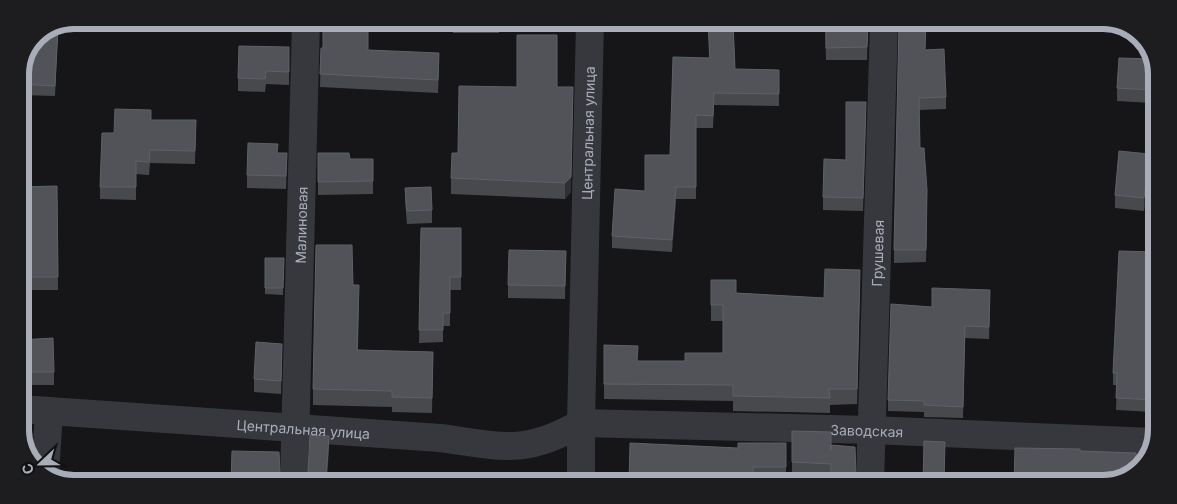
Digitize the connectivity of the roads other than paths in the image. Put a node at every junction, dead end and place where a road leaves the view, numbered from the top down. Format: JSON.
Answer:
{"nodes":[{"id":1,"x":306,"y":29,"type":"edge"},
{"id":2,"x":590,"y":29,"type":"edge"},
{"id":3,"x":884,"y":29,"type":"edge"},
{"id":4,"x":29,"y":411,"type":"edge"},
{"id":5,"x":49,"y":413,"type":"junction"},
{"id":6,"x":580,"y":423,"type":"junction"},
{"id":7,"x":295,"y":428,"type":"junction"},
{"id":8,"x":871,"y":430,"type":"junction"},
{"id":9,"x":1146,"y":442,"type":"edge"},
{"id":10,"x":46,"y":466,"type":"edge"},
{"id":11,"x":294,"y":475,"type":"edge"},
{"id":12,"x":582,"y":475,"type":"edge"},
{"id":13,"x":870,"y":475,"type":"edge"}],
"edges":[{"from":1,"to":7,"type":"street","name":"Малиновая"},
{"from":2,"to":6,"type":"street","name":"Центральная улица"},
{"from":3,"to":8,"type":"street","name":"Грушевая"},
{"from":4,"to":5,"type":"street","name":"Центральная улица"},
{"from":5,"to":7,"type":"street","name":"Центральная улица"},
{"from":5,"to":10,"type":"street"},
{"from":6,"to":7,"type":"street","name":"Центральная улица"},
{"from":6,"to":8,"type":"street","name":"Заводская"},
{"from":6,"to":12,"type":"street","name":"Центральная улица"},
{"from":7,"to":11,"type":"street","name":"Малиновая"},
{"from":8,"to":9,"type":"street","name":"Заводская"},
{"from":8,"to":13,"type":"street","name":"Грушевая"}]}
